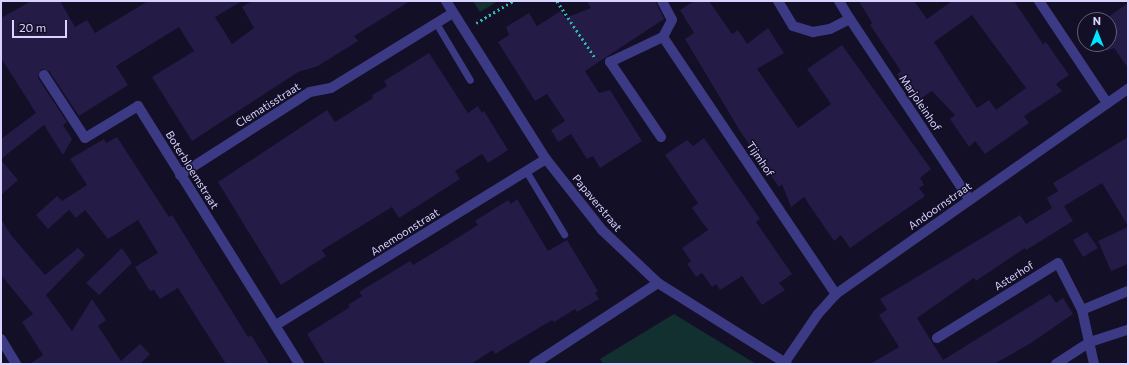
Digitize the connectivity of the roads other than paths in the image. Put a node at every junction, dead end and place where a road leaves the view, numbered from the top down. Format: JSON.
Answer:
{"nodes":[{"id":1,"x":446,"y":1,"type":"edge"},
{"id":2,"x":662,"y":1,"type":"edge"},
{"id":3,"x":778,"y":1,"type":"edge"},
{"id":4,"x":839,"y":1,"type":"edge"},
{"id":5,"x":1039,"y":1,"type":"edge"},
{"id":6,"x":453,"y":13,"type":"junction"},
{"id":7,"x":850,"y":19,"type":"junction"},
{"id":8,"x":436,"y":23,"type":"junction"},
{"id":9,"x":663,"y":36,"type":"junction"},
{"id":10,"x":44,"y":75,"type":"dead end"},
{"id":11,"x":470,"y":80,"type":"dead end"},
{"id":12,"x":1128,"y":89,"type":"edge"},
{"id":13,"x":1107,"y":103,"type":"junction"},
{"id":14,"x":661,"y":137,"type":"dead end"},
{"id":15,"x":546,"y":159,"type":"junction"},
{"id":16,"x":526,"y":171,"type":"junction"},
{"id":17,"x":180,"y":175,"type":"junction"},
{"id":18,"x":970,"y":200,"type":"junction"},
{"id":19,"x":564,"y":234,"type":"dead end"},
{"id":20,"x":658,"y":283,"type":"junction"},
{"id":21,"x":1128,"y":290,"type":"edge"},
{"id":22,"x":836,"y":294,"type":"junction"},
{"id":23,"x":1082,"y":310,"type":"junction"},
{"id":24,"x":276,"y":326,"type":"junction"},
{"id":25,"x":1128,"y":330,"type":"edge"},
{"id":26,"x":937,"y":338,"type":"dead end"},
{"id":27,"x":1,"y":339,"type":"edge"},
{"id":28,"x":1090,"y":342,"type":"junction"},
{"id":29,"x":786,"y":363,"type":"edge"},
{"id":30,"x":16,"y":364,"type":"edge"},
{"id":31,"x":300,"y":364,"type":"edge"},
{"id":32,"x":534,"y":364,"type":"edge"},
{"id":33,"x":1056,"y":364,"type":"edge"},
{"id":34,"x":1094,"y":364,"type":"edge"}],
"edges":[{"from":1,"to":6,"type":"street","name":"Papaverstraat"},
{"from":2,"to":9,"type":"street"},
{"from":3,"to":7,"type":"street"},
{"from":4,"to":7,"type":"street","name":"Marjoleinhof"},
{"from":5,"to":13,"type":"street"},
{"from":6,"to":8,"type":"street","name":"Clematisstraat"},
{"from":6,"to":15,"type":"street","name":"Papaverstraat"},
{"from":7,"to":18,"type":"street","name":"Marjoleinhof"},
{"from":8,"to":11,"type":"lane"},
{"from":8,"to":17,"type":"street","name":"Clematisstraat"},
{"from":9,"to":14,"type":"street"},
{"from":9,"to":22,"type":"street","name":"Tijmhof"},
{"from":10,"to":17,"type":"street","name":"Boterbloemstraat"},
{"from":12,"to":13,"type":"street","name":"Andoornstraat"},
{"from":13,"to":18,"type":"street","name":"Andoornstraat"},
{"from":15,"to":16,"type":"street","name":"Anemoonstraat"},
{"from":15,"to":20,"type":"street","name":"Papaverstraat"},
{"from":16,"to":19,"type":"lane"},
{"from":16,"to":24,"type":"street","name":"Anemoonstraat"},
{"from":17,"to":24,"type":"street","name":"Boterbloemstraat"},
{"from":18,"to":22,"type":"street","name":"Andoornstraat"},
{"from":20,"to":29,"type":"street","name":"Papaverstraat"},
{"from":20,"to":32,"type":"street"},
{"from":21,"to":23,"type":"street"},
{"from":22,"to":29,"type":"street","name":"Andoornstraat"},
{"from":23,"to":26,"type":"street","name":"Asterhof"},
{"from":23,"to":28,"type":"street"},
{"from":24,"to":31,"type":"street","name":"Boterbloemstraat"},
{"from":25,"to":28,"type":"street"},
{"from":27,"to":30,"type":"street"},
{"from":28,"to":33,"type":"street"},
{"from":28,"to":34,"type":"street"}]}
